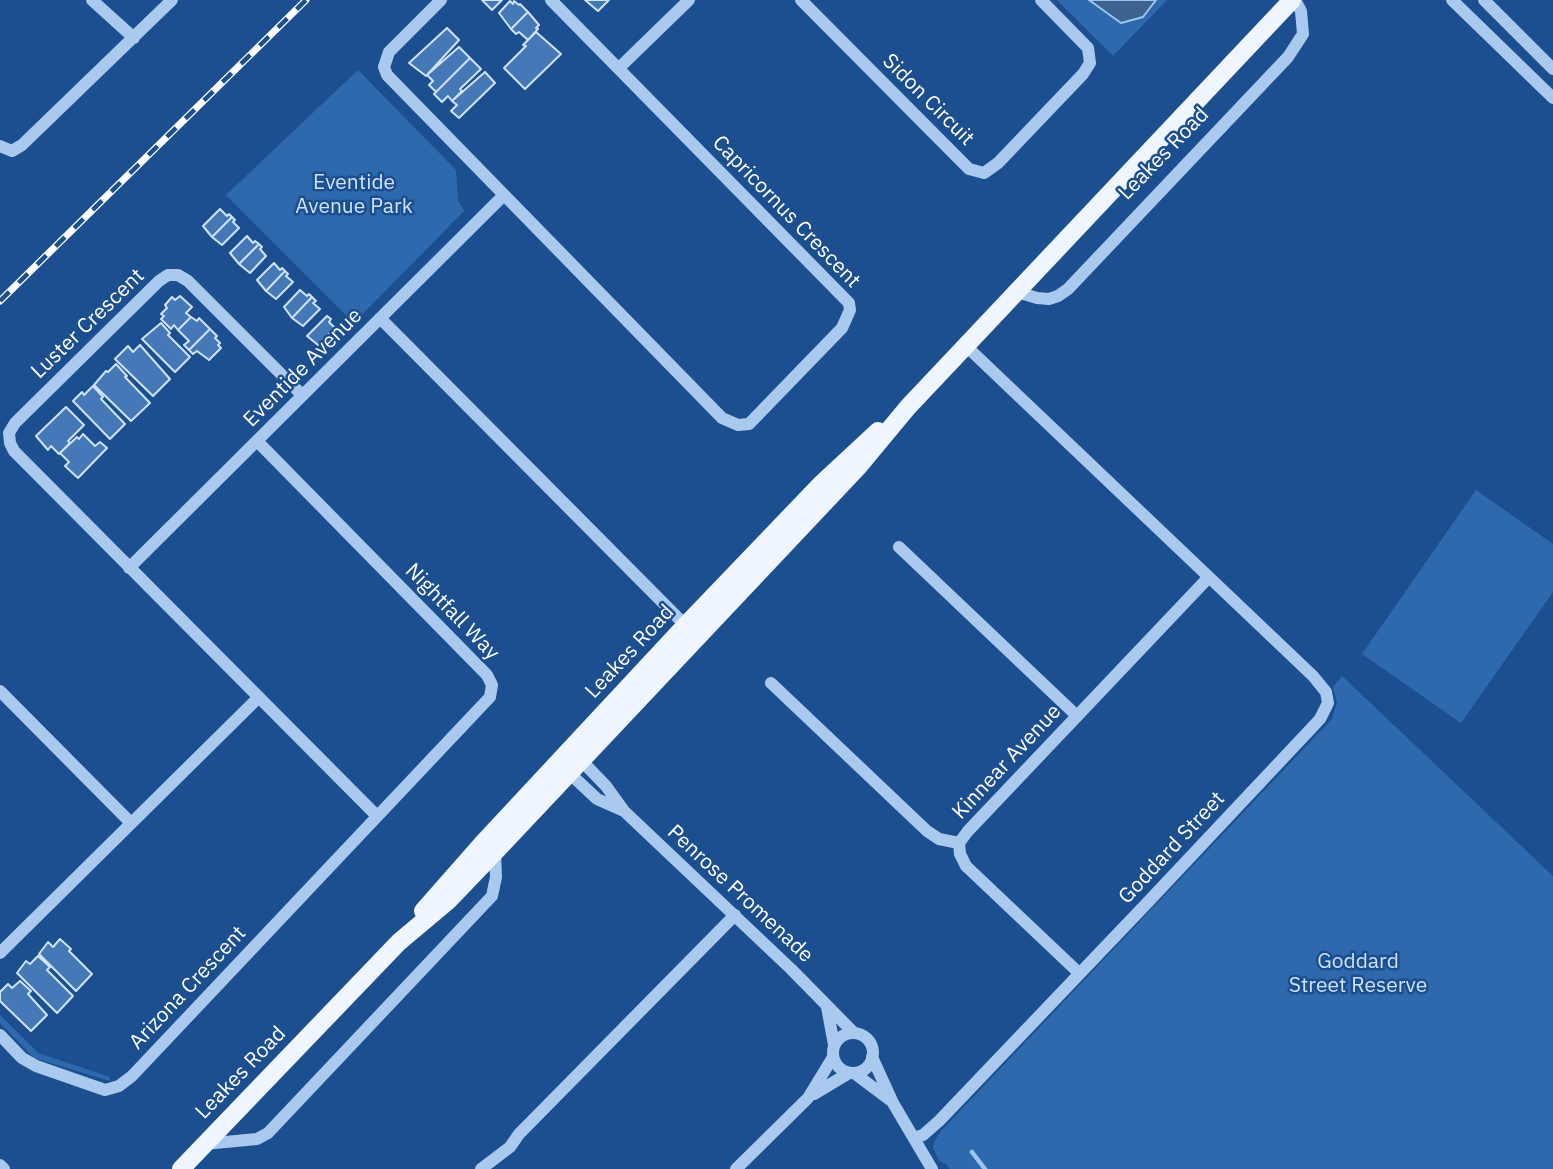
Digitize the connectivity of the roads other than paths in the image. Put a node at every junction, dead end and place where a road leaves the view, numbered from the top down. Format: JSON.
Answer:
{"nodes":[{"id":1,"x":92,"y":0,"type":"edge"},
{"id":2,"x":172,"y":0,"type":"edge"},
{"id":3,"x":441,"y":0,"type":"edge"},
{"id":4,"x":551,"y":0,"type":"edge"},
{"id":5,"x":689,"y":0,"type":"edge"},
{"id":6,"x":801,"y":0,"type":"edge"},
{"id":7,"x":1041,"y":0,"type":"edge"},
{"id":8,"x":1294,"y":0,"type":"edge"},
{"id":9,"x":1452,"y":0,"type":"edge"},
{"id":10,"x":1483,"y":0,"type":"edge"},
{"id":11,"x":134,"y":38,"type":"junction"},
{"id":12,"x":619,"y":68,"type":"junction"},
{"id":13,"x":1553,"y":69,"type":"edge"},
{"id":14,"x":1553,"y":98,"type":"edge"},
{"id":15,"x":0,"y":146,"type":"edge"},
{"id":16,"x":504,"y":195,"type":"junction"},
{"id":17,"x":1017,"y":292,"type":"junction"},
{"id":18,"x":380,"y":318,"type":"junction"},
{"id":19,"x":966,"y":346,"type":"junction"},
{"id":20,"x":302,"y":395,"type":"junction"},
{"id":21,"x":257,"y":441,"type":"junction"},
{"id":22,"x":899,"y":547,"type":"dead end"},
{"id":23,"x":129,"y":568,"type":"junction"},
{"id":24,"x":1209,"y":577,"type":"junction"},
{"id":25,"x":691,"y":632,"type":"junction"},
{"id":26,"x":771,"y":684,"type":"dead end"},
{"id":27,"x":0,"y":691,"type":"edge"},
{"id":28,"x":259,"y":697,"type":"junction"},
{"id":29,"x":1077,"y":716,"type":"junction"},
{"id":30,"x":570,"y":762,"type":"junction"},
{"id":31,"x":377,"y":816,"type":"junction"},
{"id":32,"x":131,"y":823,"type":"junction"},
{"id":33,"x":959,"y":843,"type":"junction"},
{"id":34,"x":495,"y":852,"type":"junction"},
{"id":35,"x":735,"y":915,"type":"junction"},
{"id":36,"x":0,"y":932,"type":"edge"},
{"id":37,"x":10,"y":943,"type":"junction"},
{"id":38,"x":399,"y":943,"type":"junction"},
{"id":39,"x":0,"y":953,"type":"edge"},
{"id":40,"x":1079,"y":973,"type":"junction"},
{"id":41,"x":827,"y":1007,"type":"junction"},
{"id":42,"x":854,"y":1033,"type":"junction"},
{"id":43,"x":0,"y":1035,"type":"edge"},
{"id":44,"x":834,"y":1051,"type":"junction"},
{"id":45,"x":872,"y":1058,"type":"junction"},
{"id":46,"x":852,"y":1073,"type":"junction"},
{"id":47,"x":808,"y":1098,"type":"junction"},
{"id":48,"x":893,"y":1103,"type":"junction"},
{"id":49,"x":915,"y":1138,"type":"junction"},
{"id":50,"x":204,"y":1144,"type":"junction"},
{"id":51,"x":0,"y":1165,"type":"edge"},
{"id":52,"x":4,"y":1169,"type":"edge"},
{"id":53,"x":181,"y":1169,"type":"edge"},
{"id":54,"x":481,"y":1169,"type":"edge"},
{"id":55,"x":736,"y":1169,"type":"edge"},
{"id":56,"x":932,"y":1169,"type":"edge"}],
"edges":[{"from":1,"to":11,"type":"street"},
{"from":2,"to":11,"type":"street"},
{"from":3,"to":16,"type":"street"},
{"from":4,"to":12,"type":"street","name":"Capricornus Crescent"},
{"from":5,"to":12,"type":"street"},
{"from":6,"to":7,"type":"street","name":"Sidon Circuit"},
{"from":8,"to":17,"type":"main road","name":"Leakes Road"},
{"from":8,"to":17,"type":"street","name":"Leakes Road"},
{"from":9,"to":14,"type":"street"},
{"from":10,"to":13,"type":"street"},
{"from":11,"to":15,"type":"street"},
{"from":12,"to":16,"type":"street","name":"Capricornus Crescent"},
{"from":16,"to":18,"type":"street","name":"Eventide Avenue"},
{"from":17,"to":19,"type":"main road","name":"Leakes Road"},
{"from":18,"to":20,"type":"street","name":"Eventide Avenue"},
{"from":18,"to":25,"type":"street"},
{"from":19,"to":24,"type":"street"},
{"from":19,"to":25,"type":"main road","name":"Leakes Road"},
{"from":20,"to":21,"type":"street","name":"Eventide Avenue"},
{"from":20,"to":23,"type":"street","name":"Luster Crescent"},
{"from":21,"to":23,"type":"street","name":"Eventide Avenue"},
{"from":21,"to":31,"type":"street","name":"Nightfall Way"},
{"from":22,"to":29,"type":"street"},
{"from":23,"to":28,"type":"street"},
{"from":24,"to":29,"type":"street","name":"Kinnear Avenue"},
{"from":24,"to":40,"type":"street","name":"Goddard Street"},
{"from":25,"to":30,"type":"main road","name":"Leakes Road"},
{"from":26,"to":33,"type":"street"},
{"from":27,"to":32,"type":"street"},
{"from":28,"to":31,"type":"street"},
{"from":28,"to":32,"type":"street"},
{"from":29,"to":33,"type":"street","name":"Kinnear Avenue"},
{"from":30,"to":34,"type":"main road","name":"Leakes Road"},
{"from":30,"to":35,"type":"street","name":"Penrose Promenade"},
{"from":30,"to":38,"type":"main road","name":"Leakes Road"},
{"from":31,"to":43,"type":"street","name":"Arizona Crescent"},
{"from":32,"to":37,"type":"street"},
{"from":33,"to":40,"type":"street","name":"Kinnear Avenue"},
{"from":34,"to":38,"type":"main road","name":"Leakes Road"},
{"from":34,"to":50,"type":"street","name":"Leakes Road"},
{"from":35,"to":41,"type":"street","name":"Penrose Promenade"},
{"from":35,"to":54,"type":"street"},
{"from":36,"to":37,"type":"street"},
{"from":37,"to":39,"type":"street"},
{"from":38,"to":50,"type":"main road","name":"Leakes Road"},
{"from":40,"to":49,"type":"street","name":"Goddard Street"},
{"from":41,"to":42,"type":"street","name":"Penrose Promenade"},
{"from":41,"to":44,"type":"street"},
{"from":42,"to":44,"type":"street"},
{"from":42,"to":45,"type":"street"},
{"from":44,"to":46,"type":"street"},
{"from":44,"to":47,"type":"street"},
{"from":45,"to":46,"type":"street"},
{"from":45,"to":48,"type":"street"},
{"from":46,"to":47,"type":"street"},
{"from":46,"to":48,"type":"street"},
{"from":47,"to":55,"type":"street"},
{"from":48,"to":49,"type":"street"},
{"from":49,"to":56,"type":"street"},
{"from":50,"to":53,"type":"main road","name":"Leakes Road"},
{"from":51,"to":52,"type":"street"}]}
